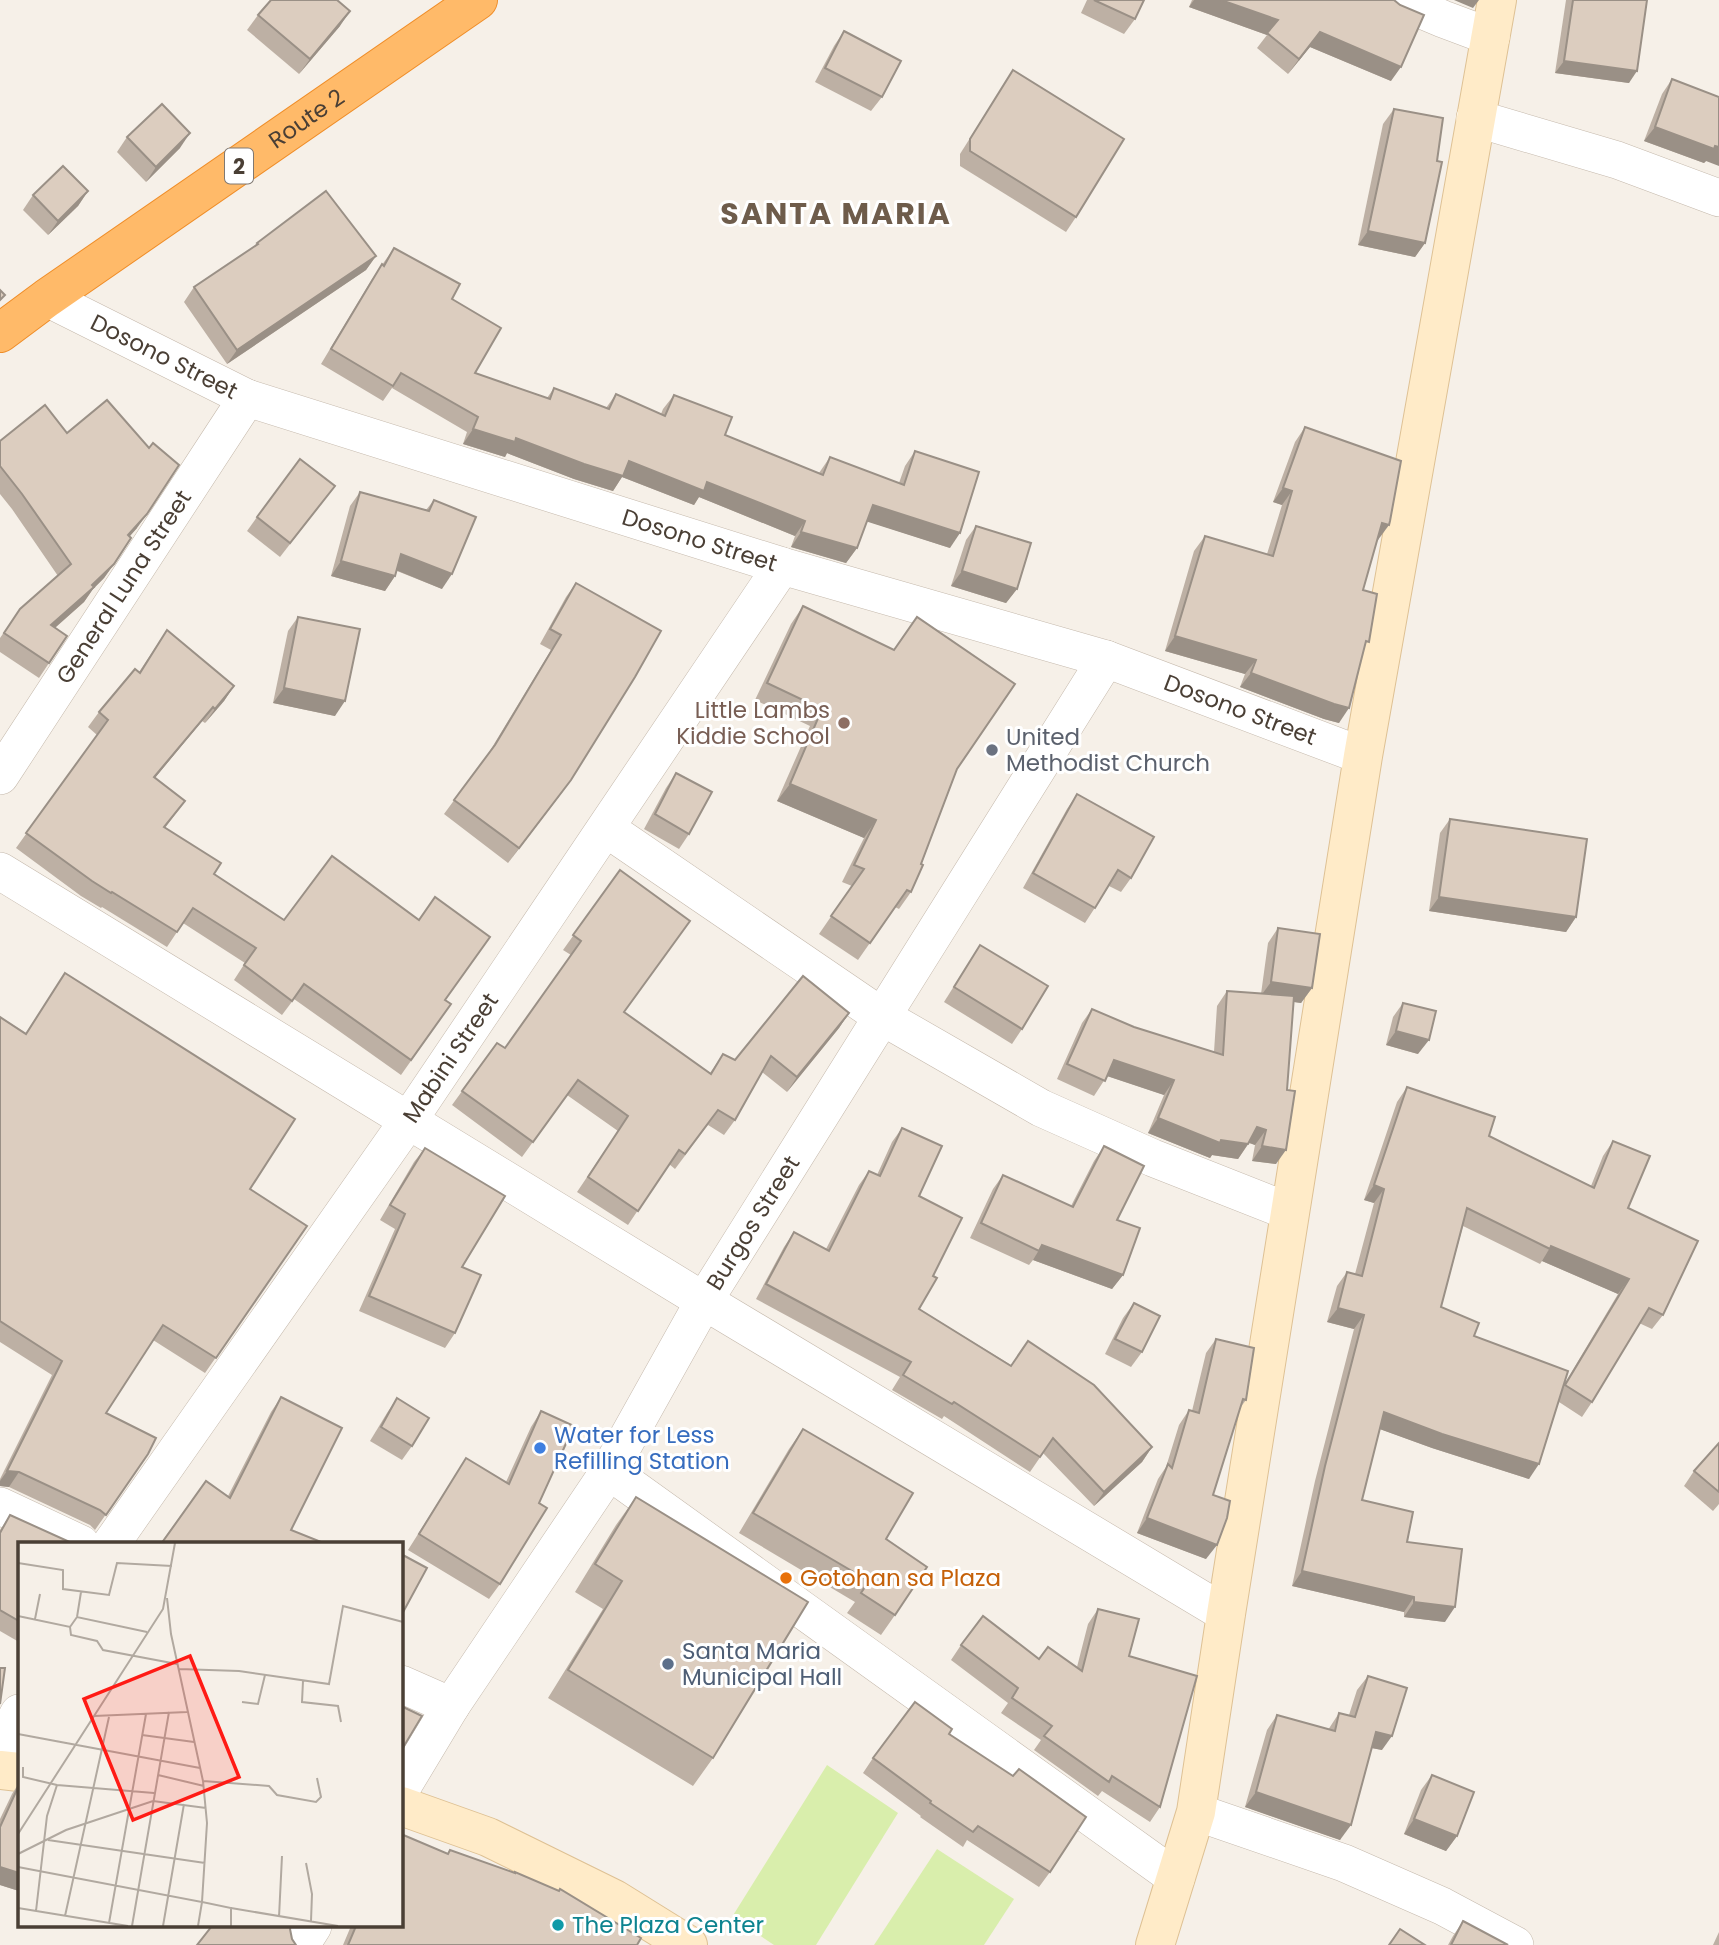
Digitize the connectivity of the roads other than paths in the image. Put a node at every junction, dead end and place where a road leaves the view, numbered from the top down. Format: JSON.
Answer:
{"nodes":[{"id":1,"x":478,"y":0,"type":"edge"},
{"id":2,"x":1398,"y":0,"type":"edge"},
{"id":3,"x":1494,"y":18,"type":"edge"},
{"id":4,"x":1475,"y":118,"type":"junction"},
{"id":5,"x":1719,"y":198,"type":"edge"},
{"id":6,"x":47,"y":298,"type":"junction"},
{"id":7,"x":0,"y":333,"type":"edge"},
{"id":8,"x":247,"y":398,"type":"junction"},
{"id":9,"x":782,"y":566,"type":"junction"},
{"id":10,"x":1106,"y":659,"type":"junction"},
{"id":11,"x":1363,"y":756,"type":"junction"},
{"id":12,"x":0,"y":776,"type":"edge"},
{"id":13,"x":607,"y":829,"type":"junction"},
{"id":14,"x":0,"y":871,"type":"edge"},
{"id":15,"x":881,"y":1016,"type":"junction"},
{"id":16,"x":408,"y":1121,"type":"junction"},
{"id":17,"x":1290,"y":1212,"type":"junction"},
{"id":18,"x":704,"y":1301,"type":"junction"},
{"id":19,"x":609,"y":1471,"type":"junction"},
{"id":20,"x":0,"y":1506,"type":"edge"},
{"id":21,"x":77,"y":1542,"type":"edge"},
{"id":22,"x":112,"y":1542,"type":"edge"},
{"id":23,"x":1226,"y":1614,"type":"junction"},
{"id":24,"x":402,"y":1684,"type":"edge"},
{"id":25,"x":451,"y":1706,"type":"junction"},
{"id":26,"x":18,"y":1715,"type":"edge"},
{"id":27,"x":0,"y":1749,"type":"edge"},
{"id":28,"x":0,"y":1770,"type":"edge"},
{"id":29,"x":18,"y":1772,"type":"edge"},
{"id":30,"x":402,"y":1787,"type":"edge"},
{"id":31,"x":402,"y":1806,"type":"edge"},
{"id":32,"x":1196,"y":1812,"type":"junction"},
{"id":33,"x":1176,"y":1878,"type":"junction"},
{"id":34,"x":312,"y":1927,"type":"edge"},
{"id":35,"x":300,"y":1945,"type":"edge"},
{"id":36,"x":688,"y":1945,"type":"edge"},
{"id":37,"x":1155,"y":1945,"type":"edge"},
{"id":38,"x":1515,"y":1945,"type":"edge"}],
"edges":[{"from":1,"to":6,"type":"highway","name":"Route 2","number":"2"},
{"from":2,"to":3,"type":"street"},
{"from":3,"to":4,"type":"main road"},
{"from":4,"to":5,"type":"street"},
{"from":4,"to":11,"type":"main road"},
{"from":6,"to":7,"type":"highway","name":"Route 2","number":"2"},
{"from":6,"to":8,"type":"street","name":"Dosono Street"},
{"from":8,"to":9,"type":"street","name":"Dosono Street"},
{"from":8,"to":12,"type":"street","name":"General Luna Street"},
{"from":9,"to":10,"type":"street","name":"Dosono Street"},
{"from":9,"to":13,"type":"street","name":"Mabini Street"},
{"from":10,"to":11,"type":"street","name":"Dosono Street"},
{"from":10,"to":15,"type":"street","name":"Burgos Street"},
{"from":11,"to":17,"type":"main road"},
{"from":13,"to":15,"type":"street"},
{"from":13,"to":16,"type":"street","name":"Mabini Street"},
{"from":14,"to":16,"type":"street"},
{"from":15,"to":17,"type":"street"},
{"from":15,"to":18,"type":"street","name":"Burgos Street"},
{"from":16,"to":18,"type":"street"},
{"from":16,"to":22,"type":"street","name":"Mabini Street"},
{"from":17,"to":23,"type":"main road"},
{"from":18,"to":19,"type":"street","name":"Burgos Street"},
{"from":18,"to":23,"type":"street"},
{"from":19,"to":25,"type":"street","name":"Burgos Street"},
{"from":19,"to":33,"type":"street"},
{"from":20,"to":21,"type":"street"},
{"from":23,"to":32,"type":"main road"},
{"from":24,"to":25,"type":"street"},
{"from":25,"to":30,"type":"street","name":"Burgos Street"},
{"from":26,"to":27,"type":"street"},
{"from":28,"to":29,"type":"main road"},
{"from":31,"to":36,"type":"main road"},
{"from":32,"to":33,"type":"main road"},
{"from":32,"to":38,"type":"street"},
{"from":33,"to":37,"type":"main road"},
{"from":34,"to":35,"type":"street"}]}
